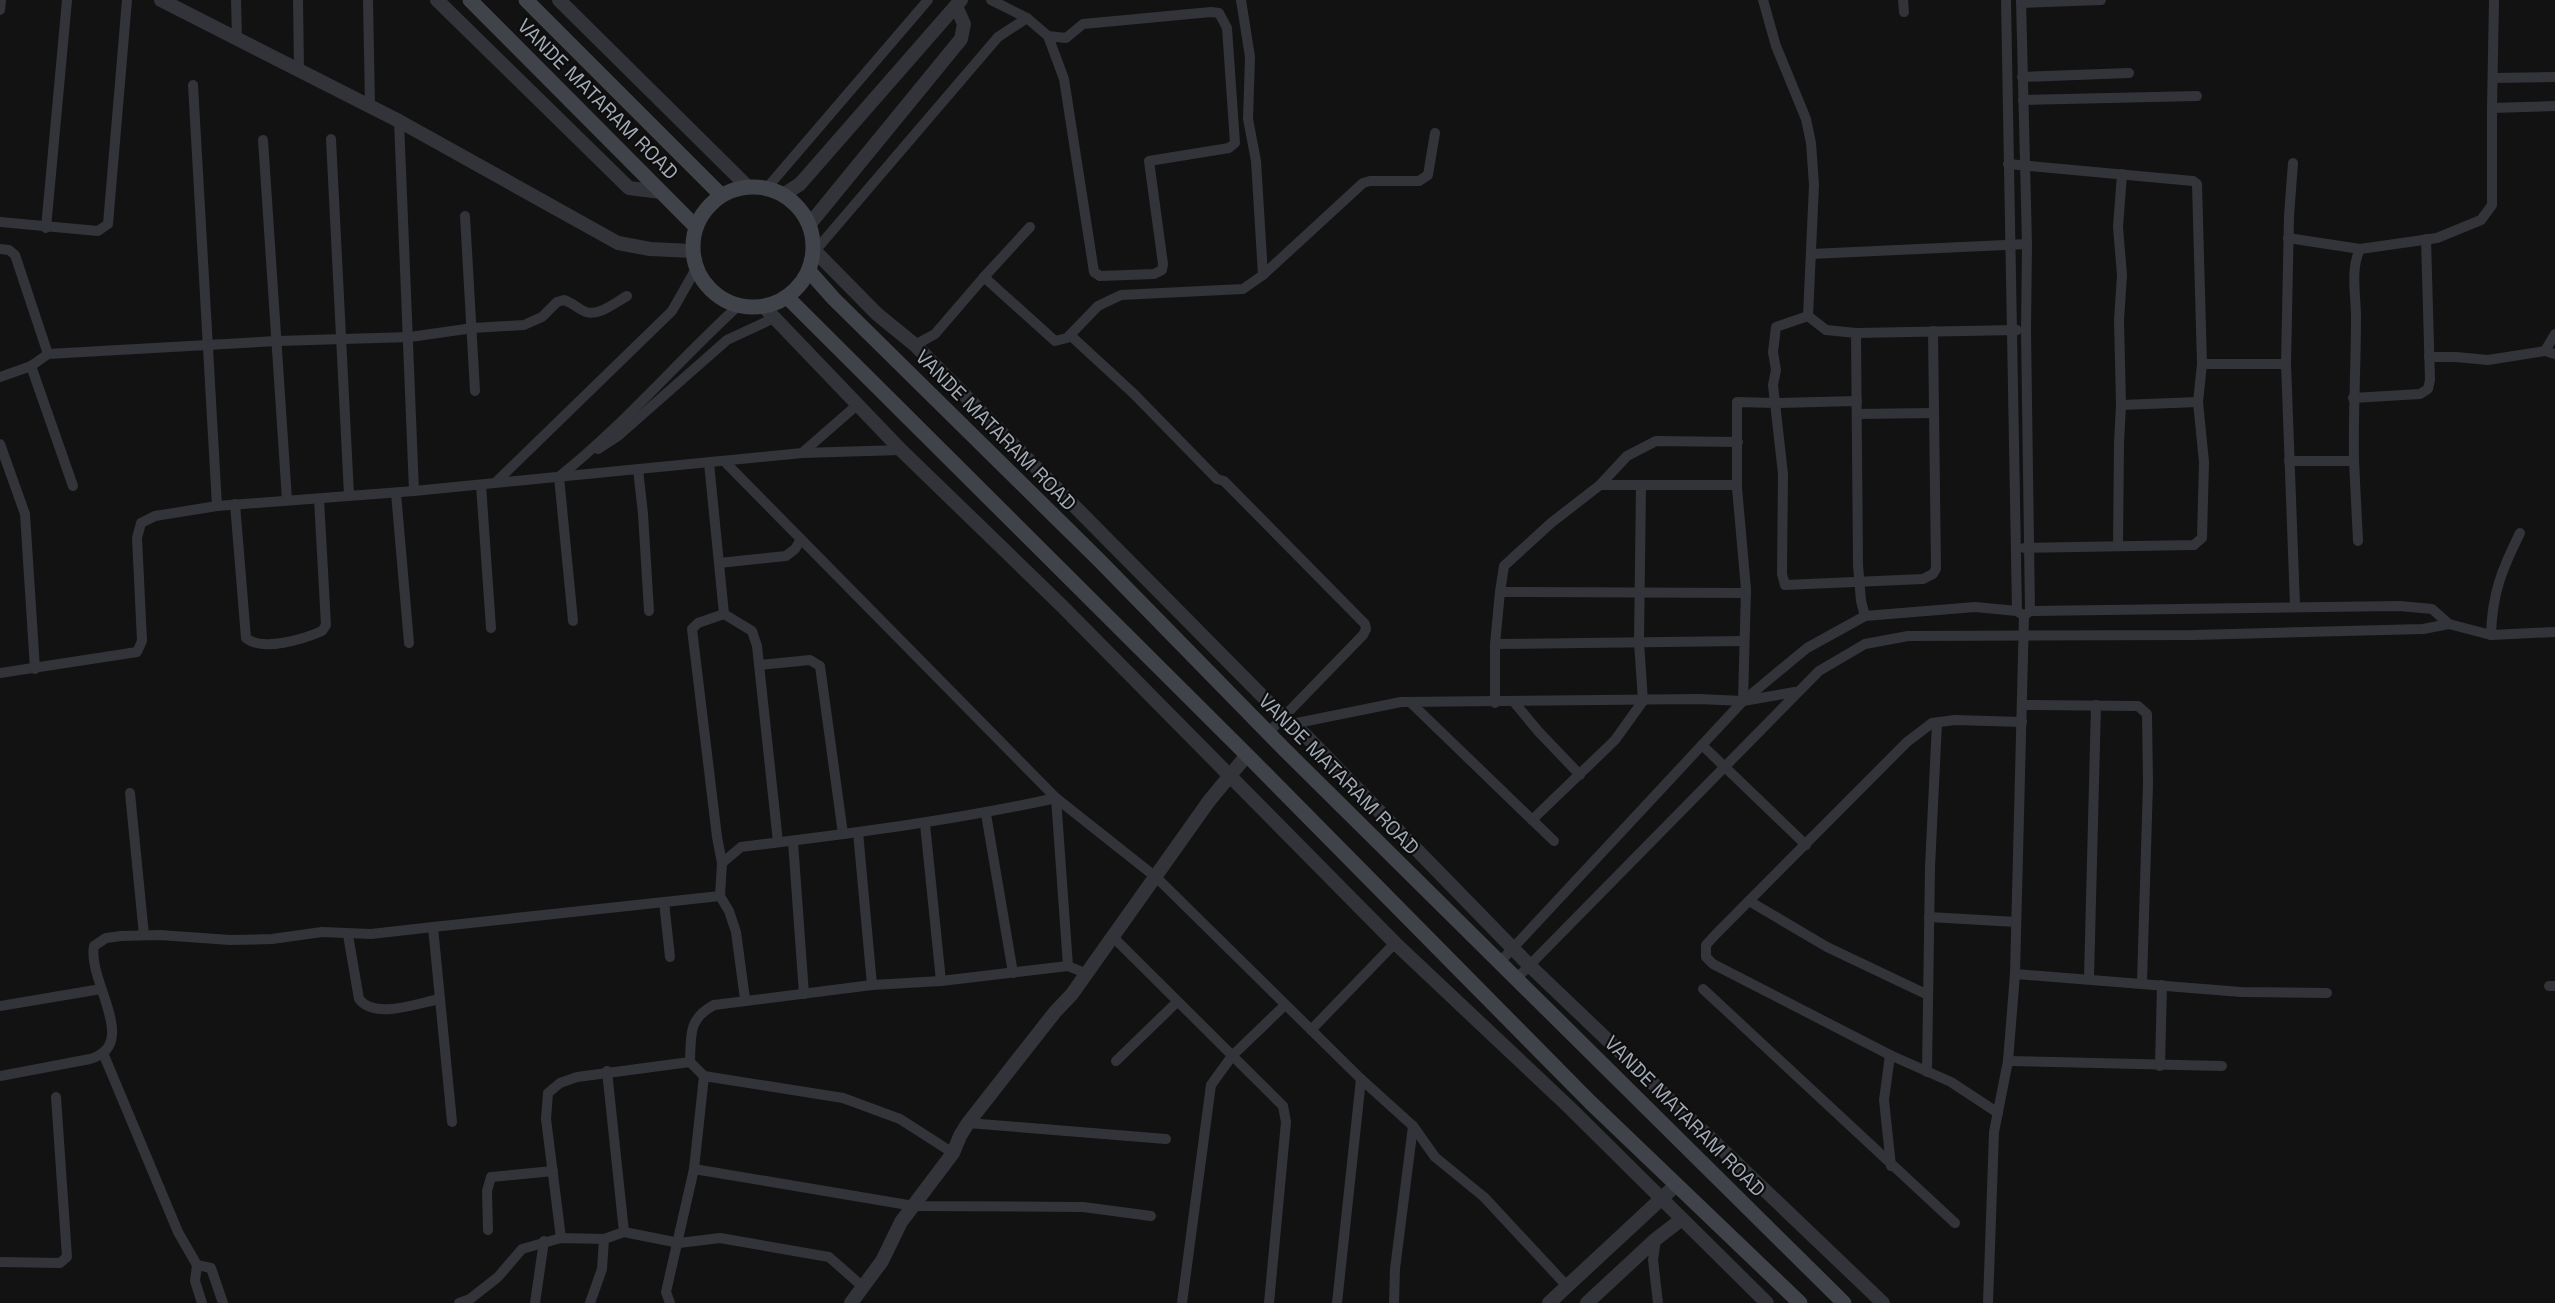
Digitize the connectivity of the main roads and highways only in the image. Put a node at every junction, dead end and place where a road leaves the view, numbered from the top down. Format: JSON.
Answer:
{"nodes":[{"id":1,"x":470,"y":0,"type":"edge"},
{"id":2,"x":526,"y":0,"type":"edge"},
{"id":3,"x":721,"y":195,"type":"junction"},
{"id":4,"x":696,"y":227,"type":"junction"},
{"id":5,"x":809,"y":271,"type":"junction"},
{"id":6,"x":787,"y":297,"type":"junction"},
{"id":7,"x":1800,"y":1303,"type":"edge"},
{"id":8,"x":1844,"y":1303,"type":"edge"}],
"edges":[{"from":1,"to":4,"type":"main road","name":"VANDE MATARAM ROAD"},
{"from":2,"to":3,"type":"main road","name":"VANDE MATARAM ROAD"},
{"from":3,"to":4,"type":"main road"},
{"from":3,"to":5,"type":"main road"},
{"from":4,"to":6,"type":"main road"},
{"from":5,"to":6,"type":"main road"},
{"from":5,"to":8,"type":"main road","name":"VANDE MATARAM ROAD"},
{"from":6,"to":7,"type":"main road"}]}
